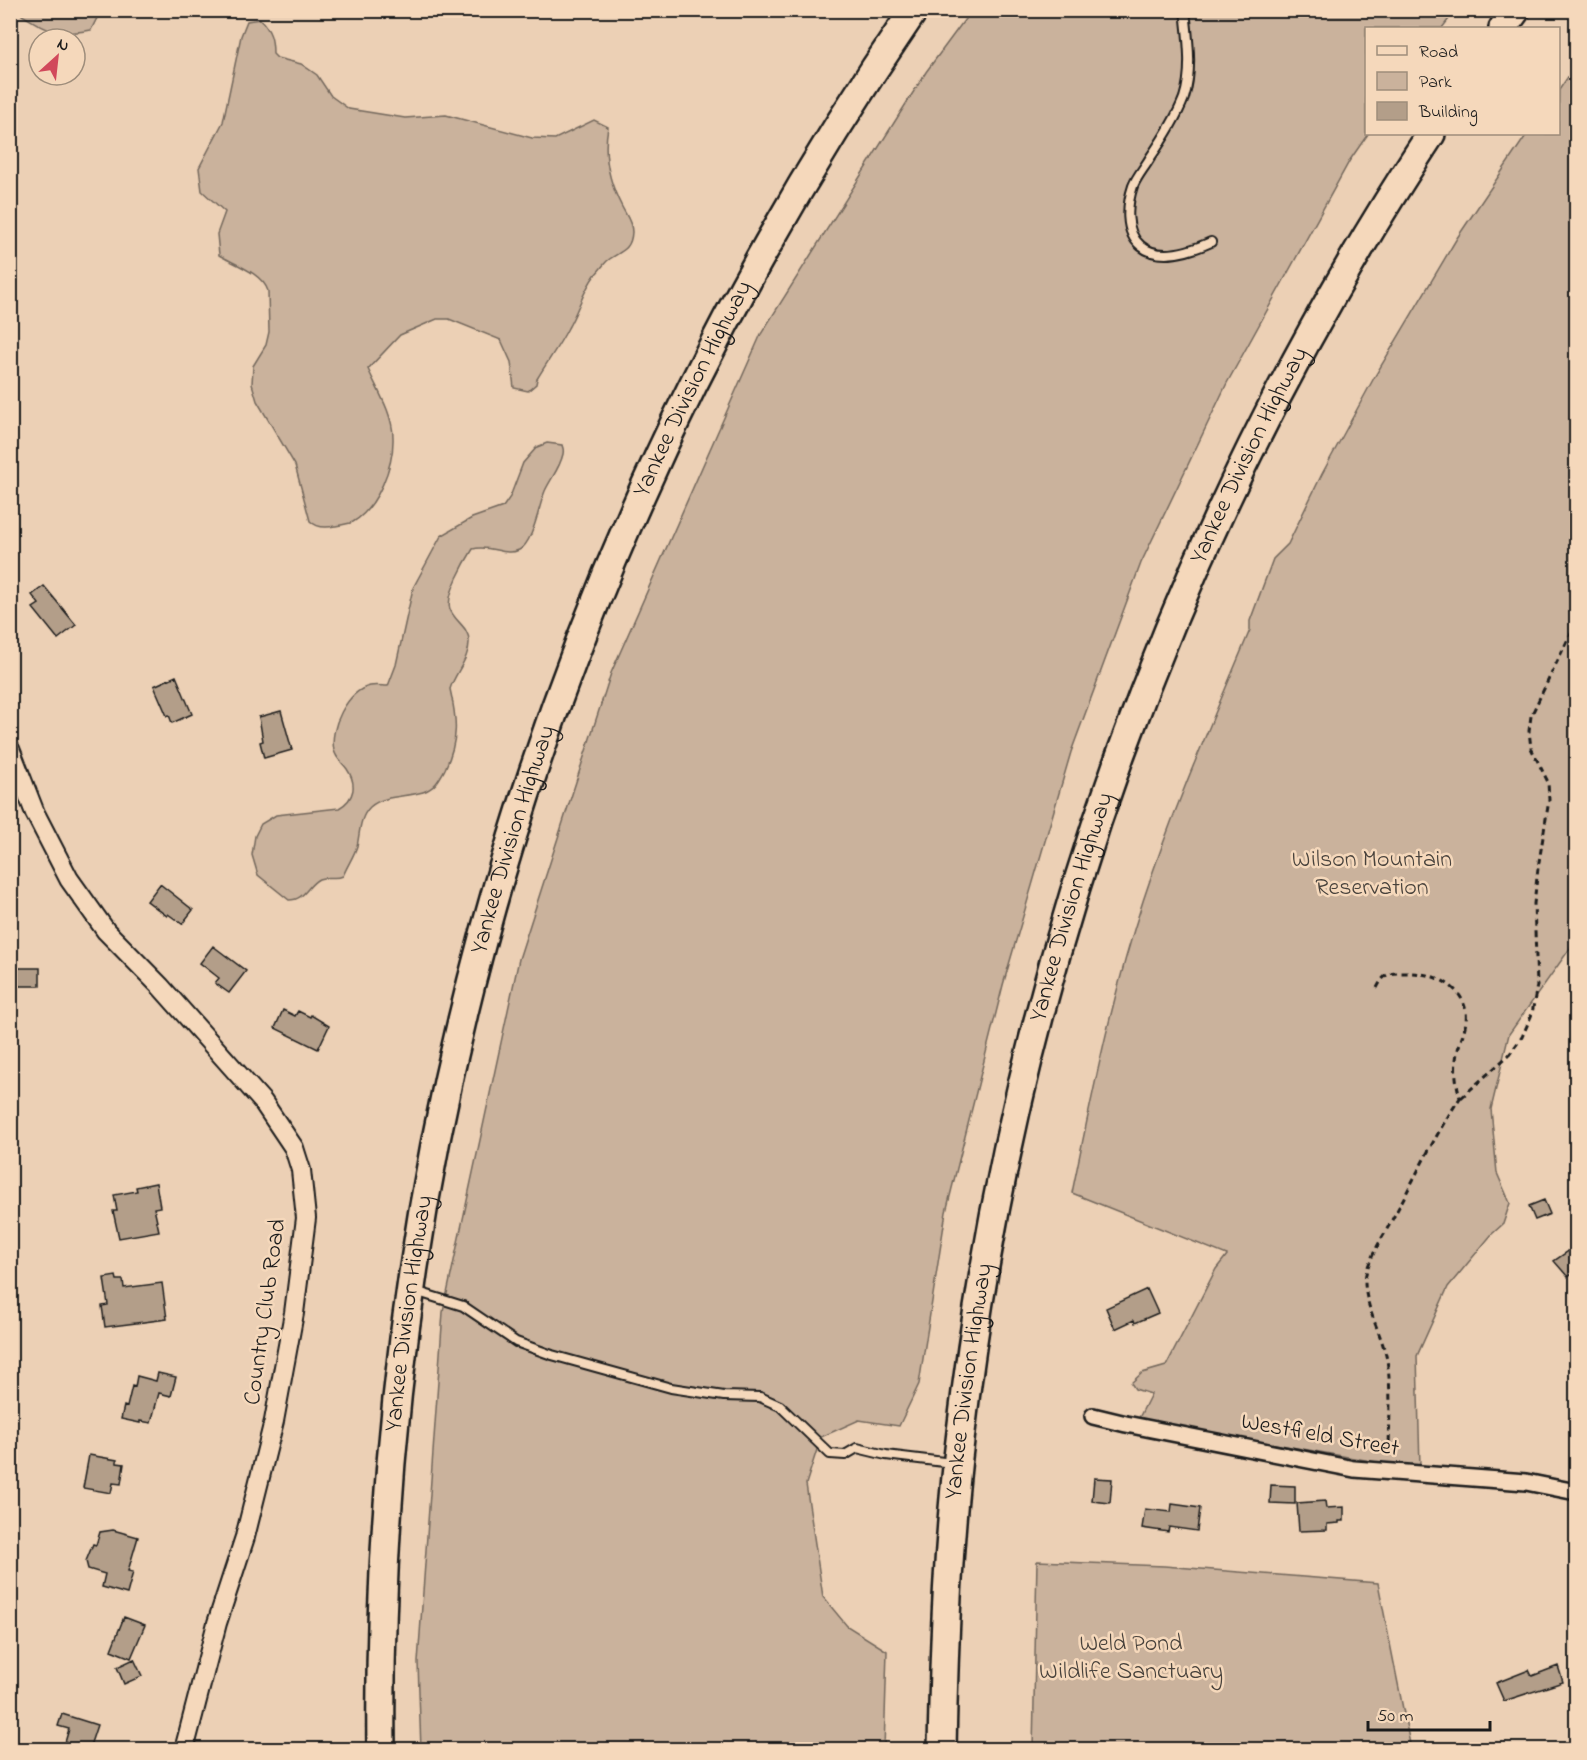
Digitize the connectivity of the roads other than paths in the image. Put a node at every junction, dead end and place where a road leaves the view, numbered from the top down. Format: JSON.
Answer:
{"nodes":[{"id":1,"x":914,"y":10,"type":"edge"},
{"id":2,"x":1185,"y":10,"type":"edge"},
{"id":3,"x":1516,"y":10,"type":"edge"},
{"id":4,"x":1504,"y":27,"type":"edge"},
{"id":5,"x":889,"y":32,"type":"dead end"},
{"id":6,"x":870,"y":76,"type":"junction"},
{"id":7,"x":1430,"y":135,"type":"edge"},
{"id":8,"x":1211,"y":242,"type":"dead end"},
{"id":9,"x":10,"y":749,"type":"edge"},
{"id":10,"x":411,"y":1289,"type":"junction"},
{"id":11,"x":1093,"y":1416,"type":"dead end"},
{"id":12,"x":957,"y":1463,"type":"junction"},
{"id":13,"x":1576,"y":1492,"type":"edge"},
{"id":14,"x":184,"y":1749,"type":"edge"},
{"id":15,"x":381,"y":1749,"type":"edge"},
{"id":16,"x":942,"y":1749,"type":"edge"}],
"edges":[{"from":1,"to":6,"type":"highway","name":"Yankee Division Highway"},
{"from":2,"to":8,"type":"lane"},
{"from":3,"to":4,"type":"highway"},
{"from":5,"to":6,"type":"lane"},
{"from":6,"to":10,"type":"highway","name":"Yankee Division Highway"},
{"from":7,"to":12,"type":"highway","name":"Yankee Division Highway"},
{"from":9,"to":14,"type":"street","name":"Country Club Road"},
{"from":10,"to":12,"type":"lane"},
{"from":10,"to":15,"type":"highway","name":"Yankee Division Highway"},
{"from":11,"to":13,"type":"street","name":"Westfield Street"},
{"from":12,"to":16,"type":"highway","name":"Yankee Division Highway"}]}
